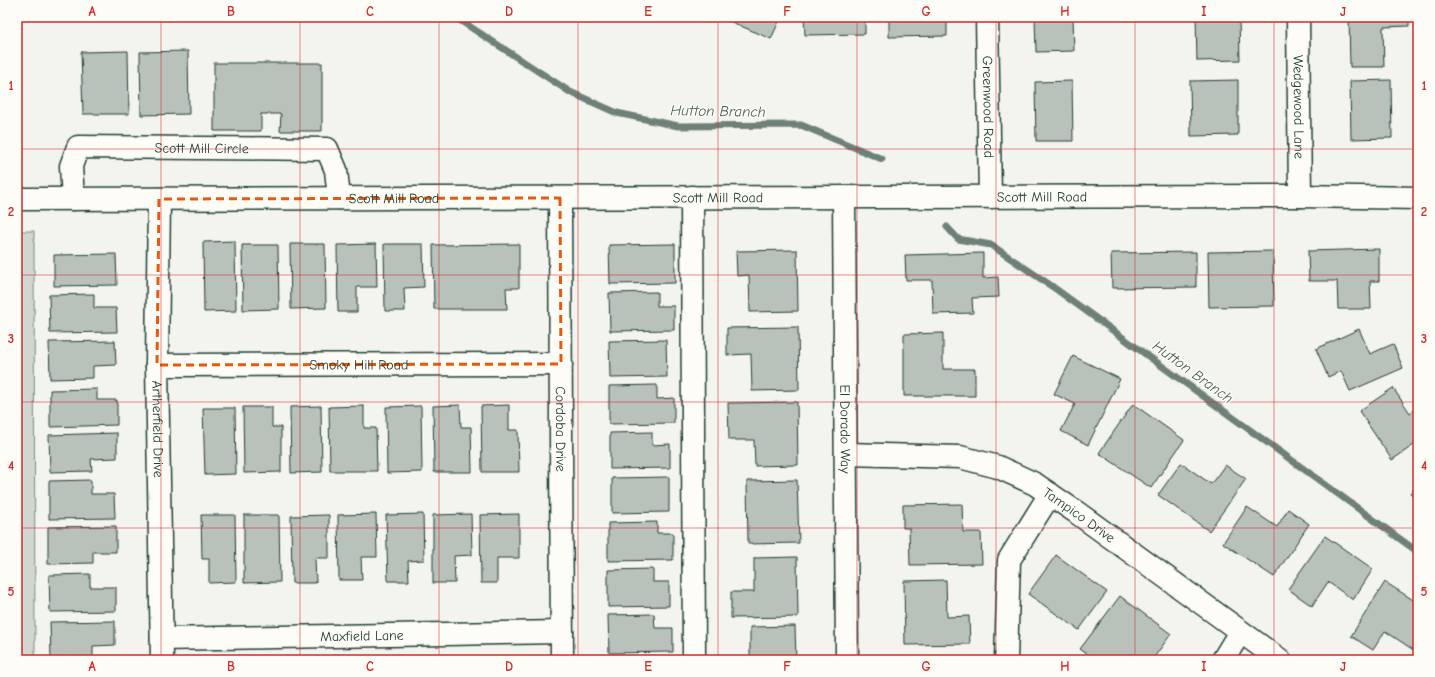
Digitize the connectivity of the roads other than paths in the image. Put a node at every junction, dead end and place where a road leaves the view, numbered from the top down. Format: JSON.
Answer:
{"nodes":[{"id":1,"x":987,"y":17,"type":"edge"},
{"id":2,"x":1298,"y":17,"type":"edge"},
{"id":3,"x":1300,"y":196,"type":"junction"},
{"id":4,"x":692,"y":197,"type":"junction"},
{"id":5,"x":844,"y":197,"type":"junction"},
{"id":6,"x":990,"y":197,"type":"junction"},
{"id":7,"x":339,"y":198,"type":"junction"},
{"id":8,"x":560,"y":198,"type":"junction"},
{"id":9,"x":1418,"y":198,"type":"edge"},
{"id":10,"x":17,"y":199,"type":"edge"},
{"id":11,"x":73,"y":199,"type":"junction"},
{"id":12,"x":159,"y":199,"type":"junction"},
{"id":13,"x":561,"y":364,"type":"junction"},
{"id":14,"x":157,"y":365,"type":"junction"},
{"id":15,"x":846,"y":454,"type":"junction"},
{"id":16,"x":1050,"y":494,"type":"junction"},
{"id":17,"x":562,"y":632,"type":"junction"},
{"id":18,"x":1240,"y":632,"type":"junction"},
{"id":19,"x":162,"y":649,"type":"edge"},
{"id":20,"x":562,"y":660,"type":"edge"},
{"id":21,"x":694,"y":660,"type":"edge"},
{"id":22,"x":847,"y":660,"type":"edge"},
{"id":23,"x":1006,"y":660,"type":"edge"},
{"id":24,"x":1223,"y":660,"type":"edge"},
{"id":25,"x":1280,"y":660,"type":"edge"}],
"edges":[{"from":1,"to":6,"type":"street","name":"Greenwood Road"},
{"from":2,"to":3,"type":"street","name":"Wedgewood Lane"},
{"from":3,"to":6,"type":"street","name":"Scott Mill Road"},
{"from":3,"to":9,"type":"street","name":"Scott Mill Road"},
{"from":4,"to":5,"type":"street","name":"Scott Mill Road"},
{"from":4,"to":8,"type":"street","name":"Scott Mill Road"},
{"from":4,"to":21,"type":"street"},
{"from":5,"to":6,"type":"street","name":"Scott Mill Road"},
{"from":5,"to":15,"type":"street","name":"El Dorado Way"},
{"from":7,"to":8,"type":"street","name":"Scott Mill Road"},
{"from":7,"to":11,"type":"street","name":"Scott Mill Circle"},
{"from":7,"to":12,"type":"street","name":"Scott Mill Road"},
{"from":8,"to":13,"type":"street","name":"Cordoba Drive"},
{"from":10,"to":11,"type":"street","name":"Scott Mill Road"},
{"from":11,"to":12,"type":"street","name":"Scott Mill Road"},
{"from":12,"to":14,"type":"street","name":"Artherfield Drive"},
{"from":13,"to":14,"type":"street","name":"Smoky Hill Road"},
{"from":13,"to":17,"type":"street","name":"Cordoba Drive"},
{"from":14,"to":19,"type":"street","name":"Artherfield Drive"},
{"from":15,"to":16,"type":"street","name":"Tampico Drive"},
{"from":15,"to":22,"type":"street","name":"El Dorado Way"},
{"from":16,"to":18,"type":"street","name":"Tampico Drive"},
{"from":16,"to":23,"type":"street"},
{"from":17,"to":19,"type":"street","name":"Maxfield Lane"},
{"from":17,"to":20,"type":"street","name":"Cordoba Drive"},
{"from":18,"to":24,"type":"street"},
{"from":18,"to":25,"type":"street","name":"Tampico Drive"}]}
